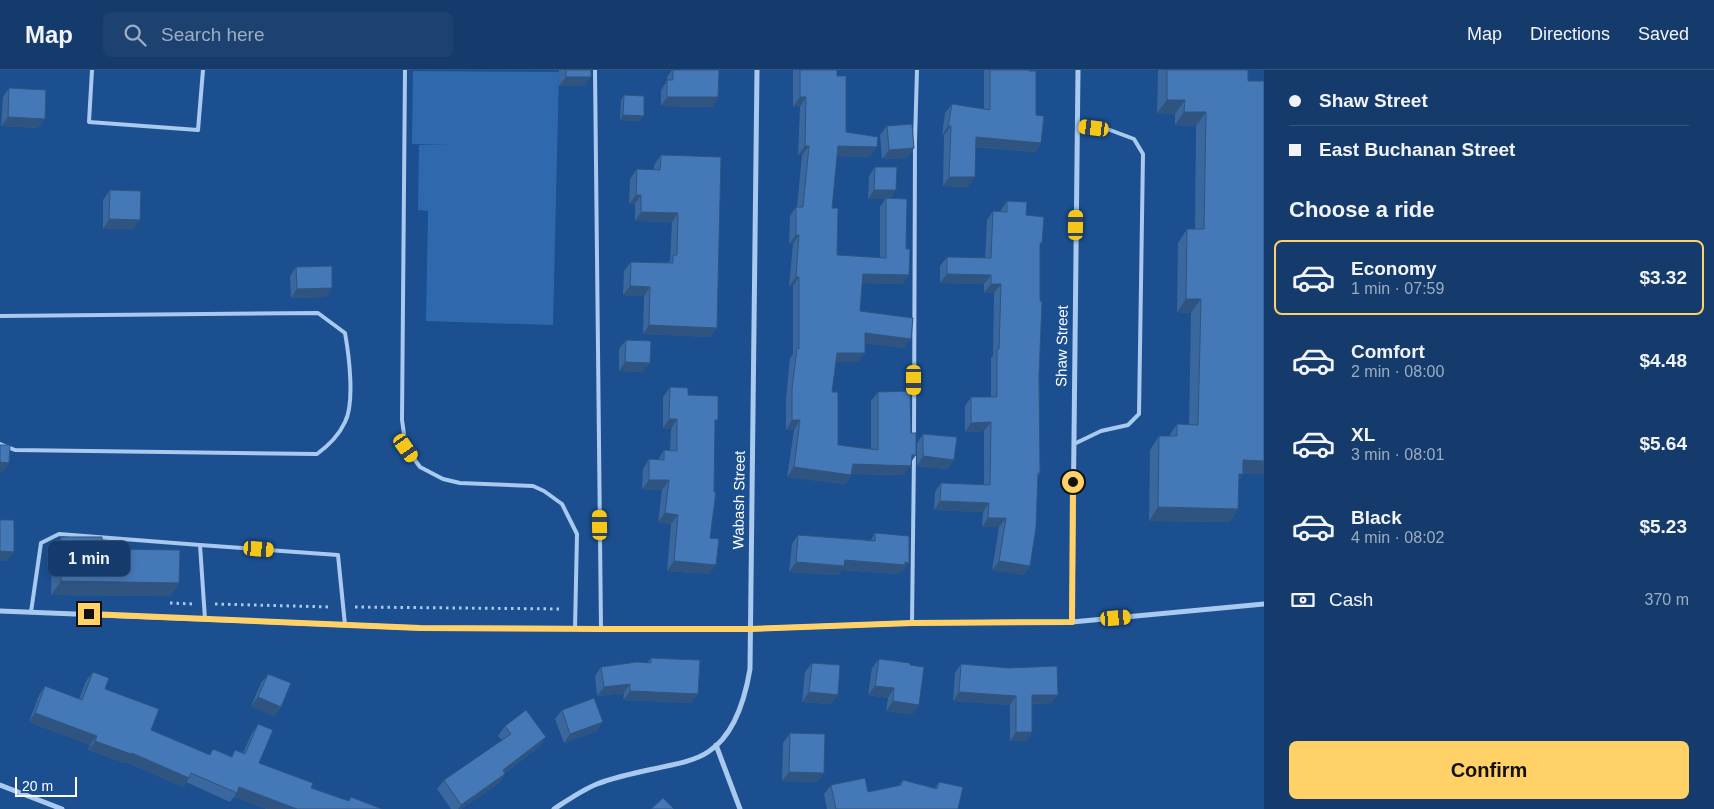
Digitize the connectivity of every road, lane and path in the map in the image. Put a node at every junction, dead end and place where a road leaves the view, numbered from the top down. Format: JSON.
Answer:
{"nodes":[{"id":1,"x":92,"y":70,"type":"edge"},
{"id":2,"x":203,"y":70,"type":"edge"},
{"id":3,"x":405,"y":70,"type":"edge"},
{"id":4,"x":595,"y":70,"type":"edge"},
{"id":5,"x":757,"y":70,"type":"edge"},
{"id":6,"x":918,"y":70,"type":"edge"},
{"id":7,"x":1078,"y":70,"type":"edge"},
{"id":8,"x":1078,"y":126,"type":"junction"},
{"id":9,"x":0,"y":316,"type":"edge"},
{"id":10,"x":914,"y":440,"type":"edge"},
{"id":11,"x":0,"y":444,"type":"edge"},
{"id":12,"x":1074,"y":444,"type":"junction"},
{"id":13,"x":914,"y":450,"type":"edge"},
{"id":14,"x":200,"y":545,"type":"junction"},
{"id":15,"x":168,"y":603,"type":"dead end"},
{"id":16,"x":204,"y":604,"type":"junction"},
{"id":17,"x":1264,"y":604,"type":"edge"},
{"id":18,"x":343,"y":607,"type":"junction"},
{"id":19,"x":576,"y":607,"type":"junction"},
{"id":20,"x":0,"y":612,"type":"edge"},
{"id":21,"x":31,"y":612,"type":"junction"},
{"id":22,"x":205,"y":620,"type":"junction"},
{"id":23,"x":1072,"y":622,"type":"junction"},
{"id":24,"x":912,"y":623,"type":"junction"},
{"id":25,"x":345,"y":625,"type":"junction"},
{"id":26,"x":575,"y":629,"type":"junction"},
{"id":27,"x":601,"y":629,"type":"junction"},
{"id":28,"x":750,"y":629,"type":"junction"},
{"id":29,"x":716,"y":745,"type":"junction"},
{"id":30,"x":0,"y":785,"type":"edge"},
{"id":31,"x":62,"y":809,"type":"edge"},
{"id":32,"x":554,"y":809,"type":"edge"},
{"id":33,"x":740,"y":809,"type":"edge"}],
"edges":[{"from":1,"to":2,"type":"lane"},
{"from":3,"to":19,"type":"lane"},
{"from":4,"to":27,"type":"lane"},
{"from":5,"to":28,"type":"street","name":"Wabash Street"},
{"from":6,"to":10,"type":"lane"},
{"from":7,"to":8,"type":"street","name":"Shaw Street"},
{"from":8,"to":12,"type":"street","name":"Shaw Street"},
{"from":8,"to":12,"type":"lane"},
{"from":9,"to":11,"type":"lane"},
{"from":12,"to":23,"type":"street","name":"Shaw Street"},
{"from":13,"to":24,"type":"lane"},
{"from":14,"to":16,"type":"lane"},
{"from":14,"to":18,"type":"lane"},
{"from":14,"to":21,"type":"lane"},
{"from":15,"to":16,"type":"path"},
{"from":16,"to":18,"type":"path"},
{"from":16,"to":22,"type":"lane"},
{"from":17,"to":23,"type":"street"},
{"from":18,"to":19,"type":"path"},
{"from":18,"to":25,"type":"lane"},
{"from":19,"to":26,"type":"lane"},
{"from":20,"to":21,"type":"street"},
{"from":21,"to":22,"type":"street"},
{"from":22,"to":25,"type":"street"},
{"from":23,"to":24,"type":"street"},
{"from":24,"to":28,"type":"street"},
{"from":25,"to":26,"type":"street"},
{"from":26,"to":27,"type":"street"},
{"from":27,"to":28,"type":"street"},
{"from":28,"to":29,"type":"street","name":"Wabash Street"},
{"from":29,"to":32,"type":"street","name":"Wabash Street"},
{"from":29,"to":33,"type":"street"},
{"from":30,"to":31,"type":"street"}]}
